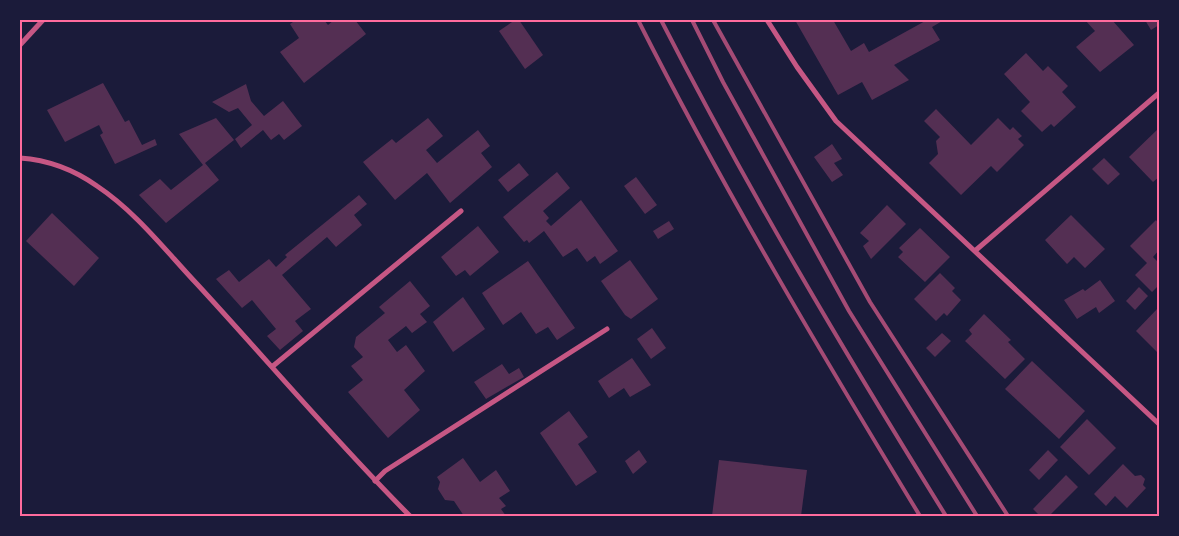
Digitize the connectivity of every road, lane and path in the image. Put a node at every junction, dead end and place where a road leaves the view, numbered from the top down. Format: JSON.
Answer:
{"nodes":[{"id":1,"x":42,"y":20,"type":"edge"},
{"id":2,"x":767,"y":20,"type":"edge"},
{"id":3,"x":20,"y":45,"type":"edge"},
{"id":4,"x":1159,"y":94,"type":"edge"},
{"id":5,"x":20,"y":158,"type":"edge"},
{"id":6,"x":461,"y":211,"type":"dead end"},
{"id":7,"x":976,"y":250,"type":"junction"},
{"id":8,"x":607,"y":329,"type":"dead end"},
{"id":9,"x":273,"y":366,"type":"junction"},
{"id":10,"x":1159,"y":424,"type":"edge"},
{"id":11,"x":375,"y":481,"type":"junction"},
{"id":12,"x":410,"y":516,"type":"edge"}],
"edges":[{"from":1,"to":3,"type":"street"},
{"from":2,"to":7,"type":"street"},
{"from":4,"to":7,"type":"street"},
{"from":5,"to":9,"type":"street"},
{"from":6,"to":9,"type":"street"},
{"from":7,"to":10,"type":"street"},
{"from":8,"to":11,"type":"street"},
{"from":9,"to":11,"type":"street"},
{"from":11,"to":12,"type":"street"}]}
